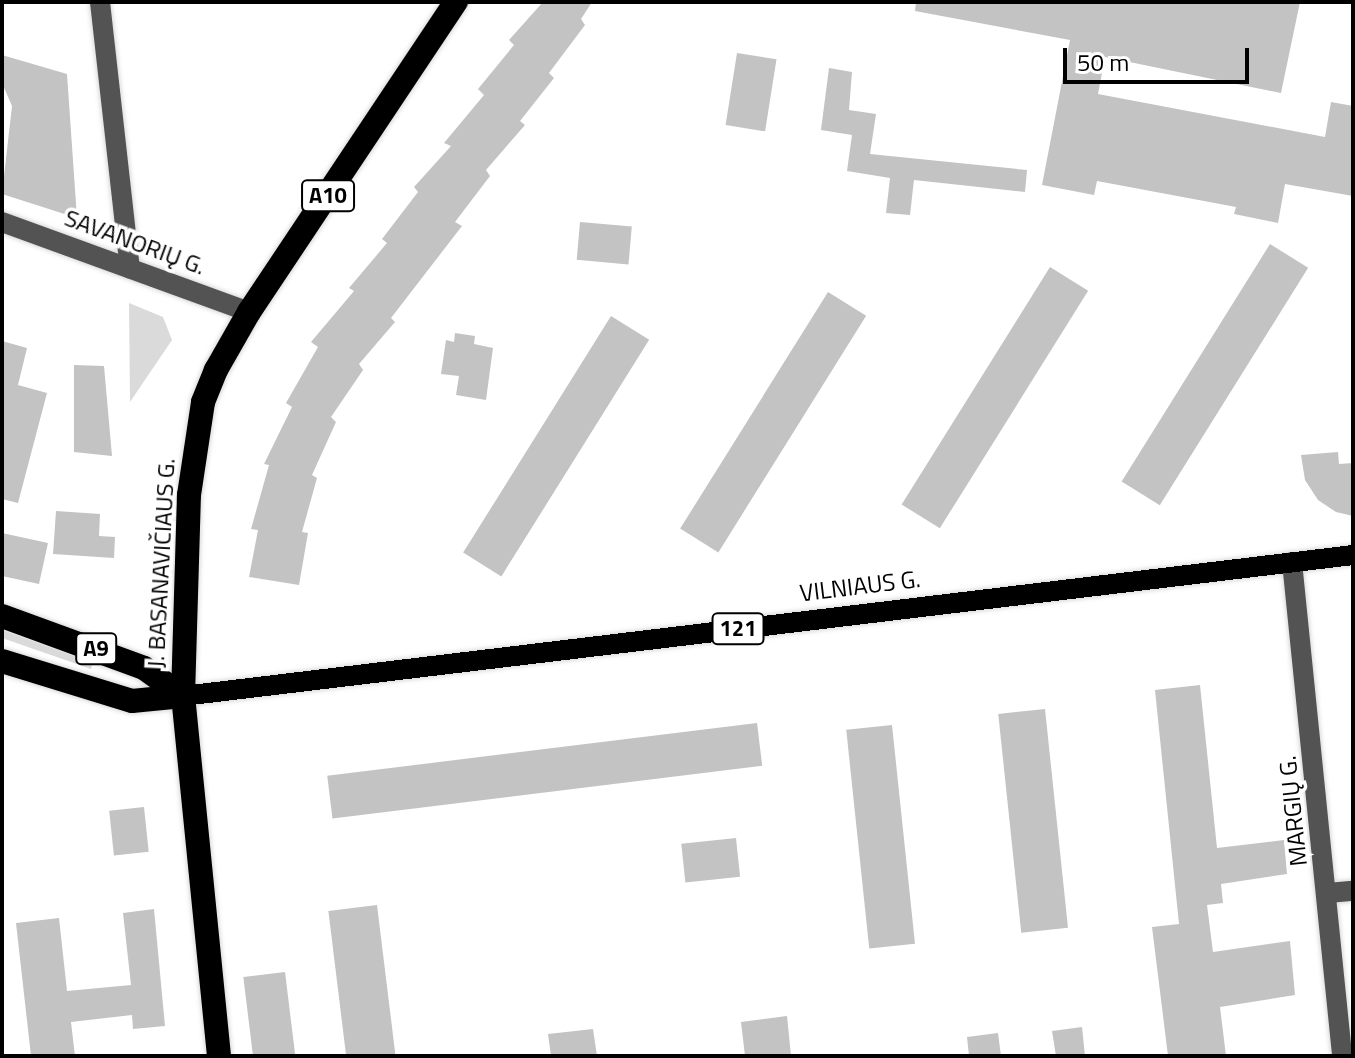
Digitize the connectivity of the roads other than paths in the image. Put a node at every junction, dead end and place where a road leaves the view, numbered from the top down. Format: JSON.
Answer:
{"nodes":[{"id":1,"x":100,"y":2,"type":"edge"},
{"id":2,"x":456,"y":2,"type":"edge"},
{"id":3,"x":2,"y":222,"type":"edge"},
{"id":4,"x":130,"y":268,"type":"junction"},
{"id":5,"x":249,"y":312,"type":"junction"},
{"id":6,"x":1353,"y":555,"type":"edge"},
{"id":7,"x":1292,"y":562,"type":"junction"},
{"id":8,"x":2,"y":616,"type":"edge"},
{"id":9,"x":2,"y":661,"type":"edge"},
{"id":10,"x":183,"y":696,"type":"junction"},
{"id":11,"x":1353,"y":891,"type":"edge"},
{"id":12,"x":1328,"y":893,"type":"junction"},
{"id":13,"x":219,"y":1056,"type":"edge"},
{"id":14,"x":1342,"y":1056,"type":"edge"}],
"edges":[{"from":1,"to":4,"type":"street"},
{"from":2,"to":5,"type":"highway","name":"J. BASANAVIČIAUS G.","number":"A10"},
{"from":3,"to":4,"type":"street","name":"SAVANORIŲ G."},
{"from":4,"to":5,"type":"street","name":"SAVANORIŲ G."},
{"from":5,"to":10,"type":"highway","name":"J. BASANAVIČIAUS G.","number":"A10"},
{"from":6,"to":7,"type":"main road","name":"VILNIAUS G.","number":"121"},
{"from":7,"to":10,"type":"main road","name":"VILNIAUS G.","number":"121"},
{"from":7,"to":12,"type":"street","name":"MARGIŲ G."},
{"from":8,"to":10,"type":"highway","number":"A9"},
{"from":9,"to":10,"type":"highway","name":"VILNIAUS G.","number":"A9"},
{"from":10,"to":13,"type":"highway","name":"J. BASANAVIČIAUS G."},
{"from":11,"to":12,"type":"street"},
{"from":12,"to":14,"type":"street","name":"MARGIŲ G."}]}
